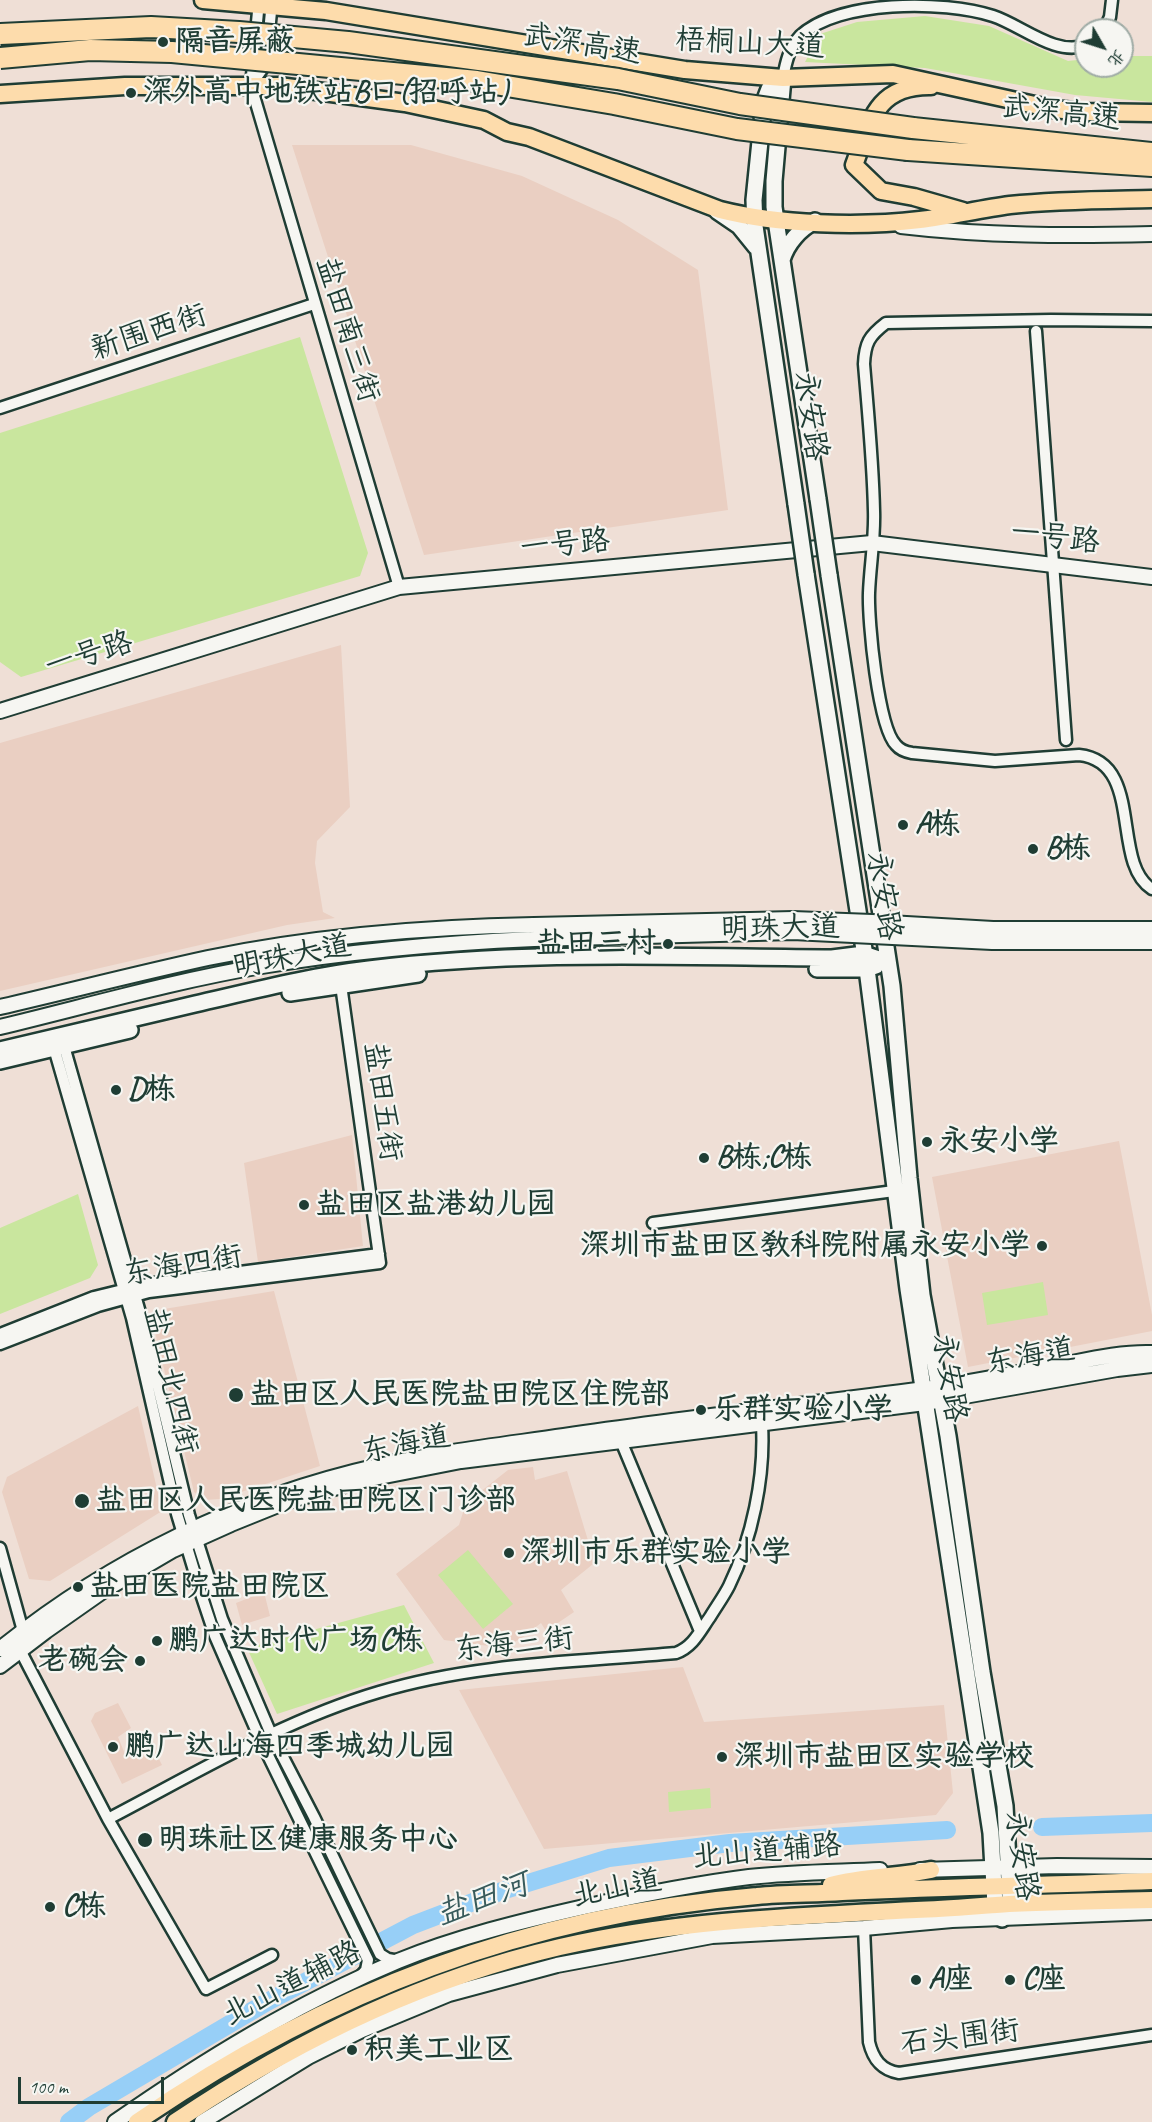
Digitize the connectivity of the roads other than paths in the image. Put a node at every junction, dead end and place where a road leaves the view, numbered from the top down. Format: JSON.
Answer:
{"nodes":[{"id":1,"x":203,"y":0,"type":"edge"},
{"id":2,"x":1112,"y":0,"type":"edge"},
{"id":3,"x":265,"y":2,"type":"edge"},
{"id":4,"x":1110,"y":18,"type":"edge"},
{"id":5,"x":0,"y":34,"type":"edge"},
{"id":6,"x":1074,"y":48,"type":"edge"},
{"id":7,"x":0,"y":58,"type":"edge"},
{"id":8,"x":783,"y":78,"type":"junction"},
{"id":9,"x":250,"y":86,"type":"junction"},
{"id":10,"x":953,"y":86,"type":"junction"},
{"id":11,"x":0,"y":94,"type":"edge"},
{"id":12,"x":1152,"y":113,"type":"edge"},
{"id":13,"x":1151,"y":162,"type":"edge"},
{"id":14,"x":1152,"y":200,"type":"edge"},
{"id":15,"x":709,"y":207,"type":"junction"},
{"id":16,"x":966,"y":212,"type":"junction"},
{"id":17,"x":754,"y":216,"type":"junction"},
{"id":18,"x":776,"y":219,"type":"junction"},
{"id":19,"x":815,"y":221,"type":"junction"},
{"id":20,"x":869,"y":223,"type":"junction"},
{"id":21,"x":1152,"y":234,"type":"edge"},
{"id":22,"x":759,"y":253,"type":"junction"},
{"id":23,"x":782,"y":263,"type":"junction"},
{"id":24,"x":314,"y":304,"type":"junction"},
{"id":25,"x":1152,"y":321,"type":"edge"},
{"id":26,"x":1036,"y":331,"type":"dead end"},
{"id":27,"x":0,"y":408,"type":"edge"},
{"id":28,"x":872,"y":543,"type":"junction"},
{"id":29,"x":1054,"y":566,"type":"junction"},
{"id":30,"x":1152,"y":577,"type":"edge"},
{"id":31,"x":399,"y":587,"type":"junction"},
{"id":32,"x":0,"y":711,"type":"edge"},
{"id":33,"x":1066,"y":740,"type":"dead end"},
{"id":34,"x":1152,"y":889,"type":"edge"},
{"id":35,"x":1152,"y":929,"type":"edge"},
{"id":36,"x":1152,"y":942,"type":"edge"},
{"id":37,"x":866,"y":961,"type":"junction"},
{"id":38,"x":888,"y":962,"type":"junction"},
{"id":39,"x":341,"y":985,"type":"junction"},
{"id":40,"x":0,"y":1007,"type":"edge"},
{"id":41,"x":0,"y":1027,"type":"edge"},
{"id":42,"x":59,"y":1047,"type":"junction"},
{"id":43,"x":0,"y":1050,"type":"edge"},
{"id":44,"x":0,"y":1061,"type":"edge"},
{"id":45,"x":894,"y":1191,"type":"junction"},
{"id":46,"x":653,"y":1223,"type":"dead end"},
{"id":47,"x":379,"y":1258,"type":"joint"},
{"id":48,"x":129,"y":1293,"type":"junction"},
{"id":49,"x":0,"y":1334,"type":"edge"},
{"id":50,"x":0,"y":1344,"type":"edge"},
{"id":51,"x":1152,"y":1353,"type":"edge"},
{"id":52,"x":1152,"y":1365,"type":"edge"},
{"id":53,"x":940,"y":1394,"type":"junction"},
{"id":54,"x":924,"y":1396,"type":"junction"},
{"id":55,"x":762,"y":1425,"type":"junction"},
{"id":56,"x":621,"y":1441,"type":"junction"},
{"id":57,"x":189,"y":1536,"type":"junction"},
{"id":58,"x":0,"y":1548,"type":"edge"},
{"id":59,"x":23,"y":1631,"type":"junction"},
{"id":60,"x":700,"y":1631,"type":"junction"},
{"id":61,"x":0,"y":1649,"type":"edge"},
{"id":62,"x":20,"y":1650,"type":"junction"},
{"id":63,"x":0,"y":1666,"type":"edge"},
{"id":64,"x":271,"y":1734,"type":"junction"},
{"id":65,"x":260,"y":1739,"type":"junction"},
{"id":66,"x":108,"y":1818,"type":"junction"},
{"id":67,"x":1001,"y":1867,"type":"junction"},
{"id":68,"x":1152,"y":1867,"type":"edge"},
{"id":69,"x":931,"y":1870,"type":"junction"},
{"id":70,"x":1152,"y":1881,"type":"edge"},
{"id":71,"x":1002,"y":1886,"type":"junction"},
{"id":72,"x":798,"y":1894,"type":"junction"},
{"id":73,"x":1152,"y":1900,"type":"edge"},
{"id":74,"x":1002,"y":1909,"type":"junction"},
{"id":75,"x":1152,"y":1912,"type":"edge"},
{"id":76,"x":864,"y":1928,"type":"junction"},
{"id":77,"x":711,"y":1930,"type":"junction"},
{"id":78,"x":272,"y":1955,"type":"dead end"},
{"id":79,"x":399,"y":1960,"type":"junction"},
{"id":80,"x":359,"y":1978,"type":"junction"},
{"id":81,"x":405,"y":1997,"type":"junction"},
{"id":82,"x":400,"y":2014,"type":"junction"},
{"id":83,"x":1152,"y":2035,"type":"edge"},
{"id":84,"x":185,"y":2089,"type":"junction"},
{"id":85,"x":115,"y":2122,"type":"edge"},
{"id":86,"x":122,"y":2122,"type":"edge"},
{"id":87,"x":137,"y":2122,"type":"edge"},
{"id":88,"x":175,"y":2122,"type":"edge"},
{"id":89,"x":202,"y":2122,"type":"edge"}],
"edges":[{"from":1,"to":3,"type":"main road","name":"梧桐山大道"},
{"from":2,"to":4,"type":"street"},
{"from":3,"to":8,"type":"main road","name":"梧桐山大道"},
{"from":3,"to":9,"type":"street"},
{"from":5,"to":13,"type":"highway","name":"武深高速","bridge":true},
{"from":6,"to":8,"type":"street","name":"永安路"},
{"from":7,"to":13,"type":"highway","name":"武深高速","bridge":true},
{"from":8,"to":10,"type":"main road","name":"梧桐山大道"},
{"from":8,"to":17,"type":"main road","name":"永安路"},
{"from":8,"to":18,"type":"main road","name":"永安路"},
{"from":9,"to":11,"type":"main road"},
{"from":9,"to":15,"type":"main road"},
{"from":9,"to":24,"type":"street","name":"盐田南三街"},
{"from":10,"to":12,"type":"main road","name":"梧桐山大道"},
{"from":10,"to":16,"type":"main road"},
{"from":14,"to":16,"type":"main road"},
{"from":15,"to":17,"type":"main road"},
{"from":15,"to":22,"type":"main road"},
{"from":16,"to":20,"type":"main road"},
{"from":17,"to":18,"type":"main road"},
{"from":17,"to":22,"type":"main road","name":"永安路"},
{"from":18,"to":19,"type":"main road"},
{"from":18,"to":23,"type":"main road","name":"永安路"},
{"from":19,"to":20,"type":"main road"},
{"from":19,"to":23,"type":"main road"},
{"from":20,"to":21,"type":"street"},
{"from":22,"to":37,"type":"main road","name":"永安路","bridge":true},
{"from":23,"to":38,"type":"main road","name":"永安路","bridge":true},
{"from":24,"to":27,"type":"street","name":"新围西街"},
{"from":24,"to":31,"type":"street","name":"盐田南三街"},
{"from":25,"to":28,"type":"street"},
{"from":26,"to":29,"type":"street"},
{"from":28,"to":29,"type":"street","name":"一号路"},
{"from":28,"to":31,"type":"street","name":"一号路"},
{"from":28,"to":34,"type":"street"},
{"from":29,"to":30,"type":"street","name":"一号路"},
{"from":29,"to":33,"type":"street"},
{"from":31,"to":32,"type":"street","name":"一号路"},
{"from":35,"to":40,"type":"street","name":"明珠大道","bridge":true},
{"from":36,"to":41,"type":"street","name":"明珠大道","bridge":true},
{"from":37,"to":38,"type":"main road","name":"明珠大道"},
{"from":37,"to":39,"type":"main road","name":"明珠大道"},
{"from":37,"to":43,"type":"main road","name":"明珠大道"},
{"from":37,"to":45,"type":"main road","name":"永安路"},
{"from":38,"to":53,"type":"main road","name":"永安路"},
{"from":39,"to":42,"type":"main road","name":"明珠大道"},
{"from":39,"to":47,"type":"street","name":"盐田五街"},
{"from":42,"to":44,"type":"main road","name":"明珠大道"},
{"from":42,"to":48,"type":"street","name":"盐田北四街"},
{"from":45,"to":46,"type":"street"},
{"from":45,"to":54,"type":"main road","name":"永安路"},
{"from":47,"to":48,"type":"street","name":"东海四街"},
{"from":48,"to":49,"type":"street","name":"东海四街"},
{"from":48,"to":50,"type":"street","name":"东海四街"},
{"from":48,"to":57,"type":"street","name":"盐田北四街"},
{"from":51,"to":53,"type":"street","name":"东海道"},
{"from":52,"to":53,"type":"street","name":"东海道"},
{"from":53,"to":54,"type":"street","name":"东海道"},
{"from":53,"to":67,"type":"main road","name":"永安路"},
{"from":54,"to":55,"type":"street","name":"东海道"},
{"from":54,"to":57,"type":"street","name":"东海道"},
{"from":54,"to":67,"type":"main road","name":"永安路"},
{"from":55,"to":56,"type":"street","name":"东海道"},
{"from":55,"to":60,"type":"street"},
{"from":56,"to":57,"type":"street","name":"东海道"},
{"from":56,"to":60,"type":"street"},
{"from":57,"to":59,"type":"street","name":"东海道"},
{"from":57,"to":62,"type":"street","name":"东海道"},
{"from":57,"to":64,"type":"street","name":"盐田北四街"},
{"from":57,"to":65,"type":"street","name":"盐田北四街"},
{"from":58,"to":59,"type":"street"},
{"from":59,"to":61,"type":"street","name":"东海道"},
{"from":60,"to":64,"type":"street","name":"东海三街"},
{"from":62,"to":63,"type":"street","name":"东海道"},
{"from":62,"to":66,"type":"street"},
{"from":64,"to":65,"type":"street","name":"东海三街"},
{"from":64,"to":79,"type":"street","name":"盐田北四街"},
{"from":65,"to":66,"type":"street","name":"东海三街"},
{"from":65,"to":80,"type":"street","name":"盐田北四街"},
{"from":66,"to":78,"type":"street"},
{"from":67,"to":68,"type":"street","name":"北山道辅路"},
{"from":67,"to":69,"type":"street","name":"北山道辅路"},
{"from":67,"to":71,"type":"main road","name":"永安路"},
{"from":69,"to":72,"type":"main road"},
{"from":69,"to":79,"type":"street","name":"北山道辅路"},
{"from":70,"to":71,"type":"main road","name":"北山道"},
{"from":71,"to":72,"type":"main road","name":"北山道"},
{"from":71,"to":74,"type":"main road","name":"永安路"},
{"from":72,"to":84,"type":"main road","name":"北山道"},
{"from":73,"to":74,"type":"main road","name":"北山道"},
{"from":74,"to":75,"type":"street"},
{"from":74,"to":76,"type":"street"},
{"from":74,"to":77,"type":"main road","name":"北山道"},
{"from":76,"to":77,"type":"street"},
{"from":76,"to":83,"type":"street","name":"石头围街"},
{"from":77,"to":81,"type":"main road","name":"北山道"},
{"from":77,"to":82,"type":"street"},
{"from":79,"to":80,"type":"street","name":"北山道辅路"},
{"from":80,"to":85,"type":"street","name":"北山道辅路"},
{"from":81,"to":82,"type":"street"},
{"from":81,"to":88,"type":"main road","name":"北山道"},
{"from":82,"to":89,"type":"street"},
{"from":84,"to":86,"type":"main road"},
{"from":84,"to":87,"type":"main road","name":"北山道"}]}
